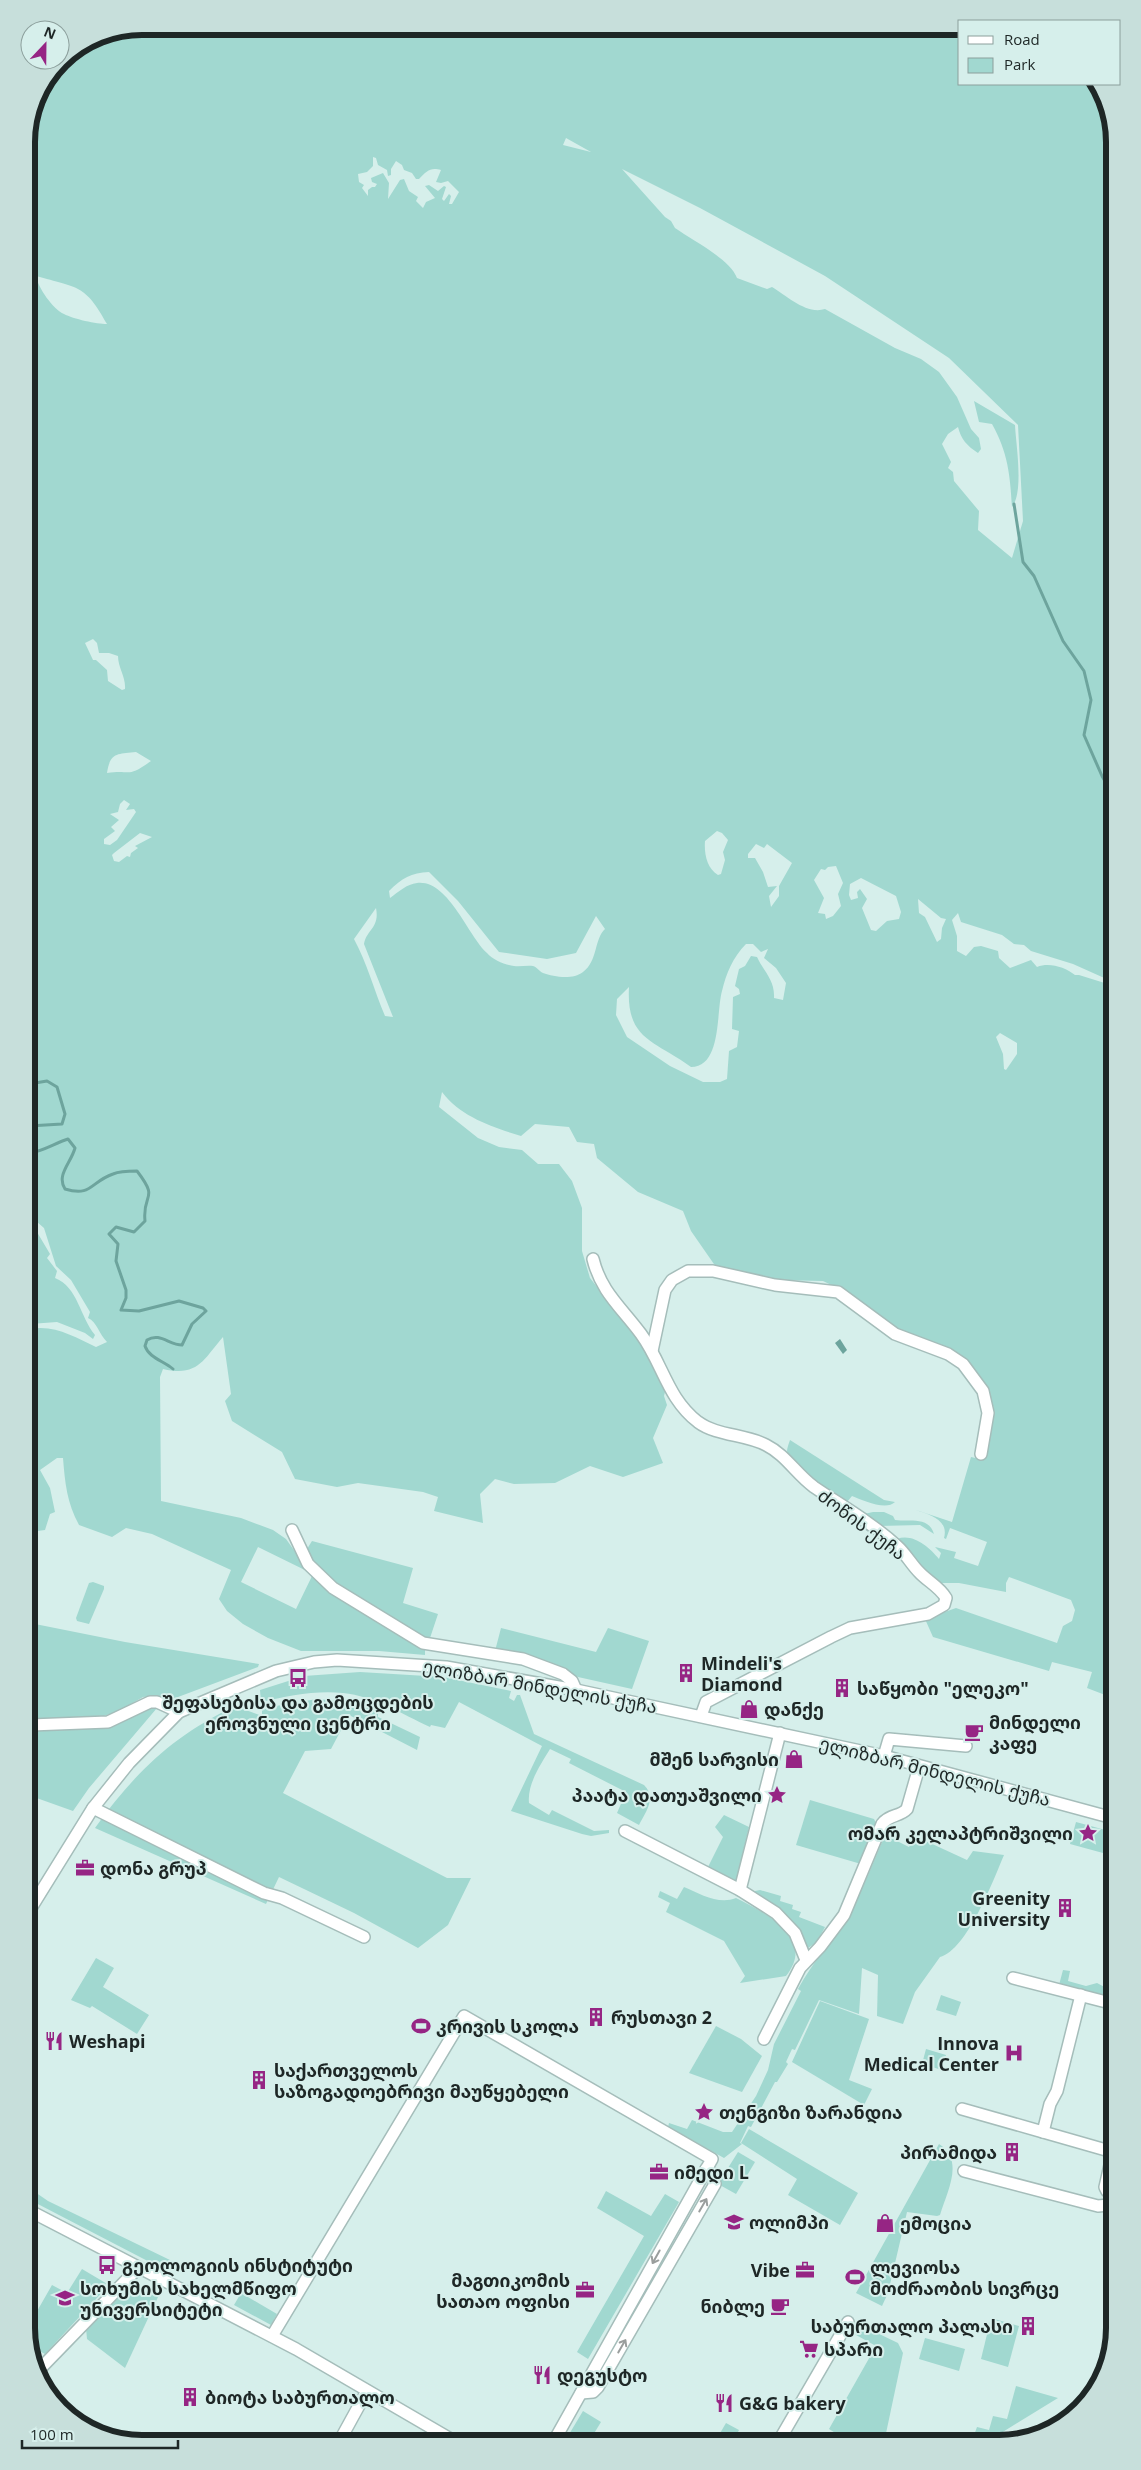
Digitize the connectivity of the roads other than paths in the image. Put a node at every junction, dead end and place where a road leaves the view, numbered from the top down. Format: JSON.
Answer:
{"nodes":[{"id":1,"x":593,"y":1259,"type":"dead end"},
{"id":2,"x":652,"y":1351,"type":"junction"},
{"id":3,"x":981,"y":1454,"type":"dead end"},
{"id":4,"x":292,"y":1530,"type":"dead end"},
{"id":5,"x":576,"y":1690,"type":"junction"},
{"id":6,"x":179,"y":1712,"type":"junction"},
{"id":7,"x":701,"y":1716,"type":"junction"},
{"id":8,"x":35,"y":1725,"type":"edge"},
{"id":9,"x":780,"y":1733,"type":"junction"},
{"id":10,"x":966,"y":1746,"type":"dead end"},
{"id":11,"x":884,"y":1756,"type":"junction"},
{"id":12,"x":918,"y":1767,"type":"junction"},
{"id":13,"x":93,"y":1808,"type":"junction"},
{"id":14,"x":1106,"y":1816,"type":"edge"},
{"id":15,"x":625,"y":1831,"type":"dead end"},
{"id":16,"x":740,"y":1890,"type":"junction"},
{"id":17,"x":35,"y":1902,"type":"edge"},
{"id":18,"x":364,"y":1937,"type":"dead end"},
{"id":19,"x":806,"y":1960,"type":"junction"},
{"id":20,"x":1013,"y":1978,"type":"dead end"},
{"id":21,"x":1081,"y":1995,"type":"junction"},
{"id":22,"x":1106,"y":2002,"type":"edge"},
{"id":23,"x":764,"y":2039,"type":"dead end"},
{"id":24,"x":962,"y":2109,"type":"dead end"},
{"id":25,"x":1043,"y":2132,"type":"junction"},
{"id":26,"x":1106,"y":2150,"type":"edge"},
{"id":27,"x":964,"y":2171,"type":"dead end"},
{"id":28,"x":1106,"y":2206,"type":"edge"},
{"id":29,"x":35,"y":2214,"type":"edge"},
{"id":30,"x":138,"y":2268,"type":"junction"},
{"id":31,"x":848,"y":2322,"type":"dead end"},
{"id":32,"x":272,"y":2336,"type":"junction"},
{"id":33,"x":43,"y":2366,"type":"edge"},
{"id":34,"x":367,"y":2391,"type":"junction"},
{"id":35,"x":343,"y":2435,"type":"edge"},
{"id":36,"x":444,"y":2435,"type":"edge"},
{"id":37,"x":557,"y":2435,"type":"edge"},
{"id":38,"x":782,"y":2435,"type":"edge"}],
"edges":[{"from":1,"to":2,"type":"street","name":"ძოწის ქუჩა"},
{"from":2,"to":3,"type":"street"},
{"from":2,"to":7,"type":"street","name":"ძოწის ქუჩა"},
{"from":4,"to":5,"type":"street"},
{"from":5,"to":6,"type":"street","name":"ელიზბარ მინდელის ქუჩა"},
{"from":5,"to":7,"type":"street","name":"ელიზბარ მინდელის ქუჩა"},
{"from":6,"to":8,"type":"street"},
{"from":6,"to":13,"type":"street","name":"ელიზბარ მინდელის ქუჩა"},
{"from":7,"to":9,"type":"street","name":"ელიზბარ მინდელის ქუჩა"},
{"from":9,"to":11,"type":"street","name":"ელიზბარ მინდელის ქუჩა"},
{"from":9,"to":16,"type":"street"},
{"from":10,"to":11,"type":"street"},
{"from":11,"to":12,"type":"street","name":"ელიზბარ მინდელის ქუჩა"},
{"from":12,"to":14,"type":"street","name":"ელიზბარ მინდელის ქუჩა"},
{"from":12,"to":19,"type":"street"},
{"from":13,"to":17,"type":"street","name":"ელიზბარ მინდელის ქუჩა"},
{"from":13,"to":18,"type":"street"},
{"from":15,"to":16,"type":"street"},
{"from":16,"to":19,"type":"street"},
{"from":19,"to":23,"type":"street"},
{"from":20,"to":21,"type":"street"},
{"from":21,"to":22,"type":"street"},
{"from":21,"to":25,"type":"street"},
{"from":24,"to":25,"type":"street"},
{"from":25,"to":26,"type":"street"},
{"from":27,"to":28,"type":"street"},
{"from":29,"to":30,"type":"street"},
{"from":30,"to":32,"type":"street"},
{"from":30,"to":33,"type":"street"},
{"from":31,"to":38,"type":"street"},
{"from":32,"to":34,"type":"street"},
{"from":32,"to":37,"type":"street"},
{"from":34,"to":35,"type":"street"},
{"from":34,"to":36,"type":"street"}]}
